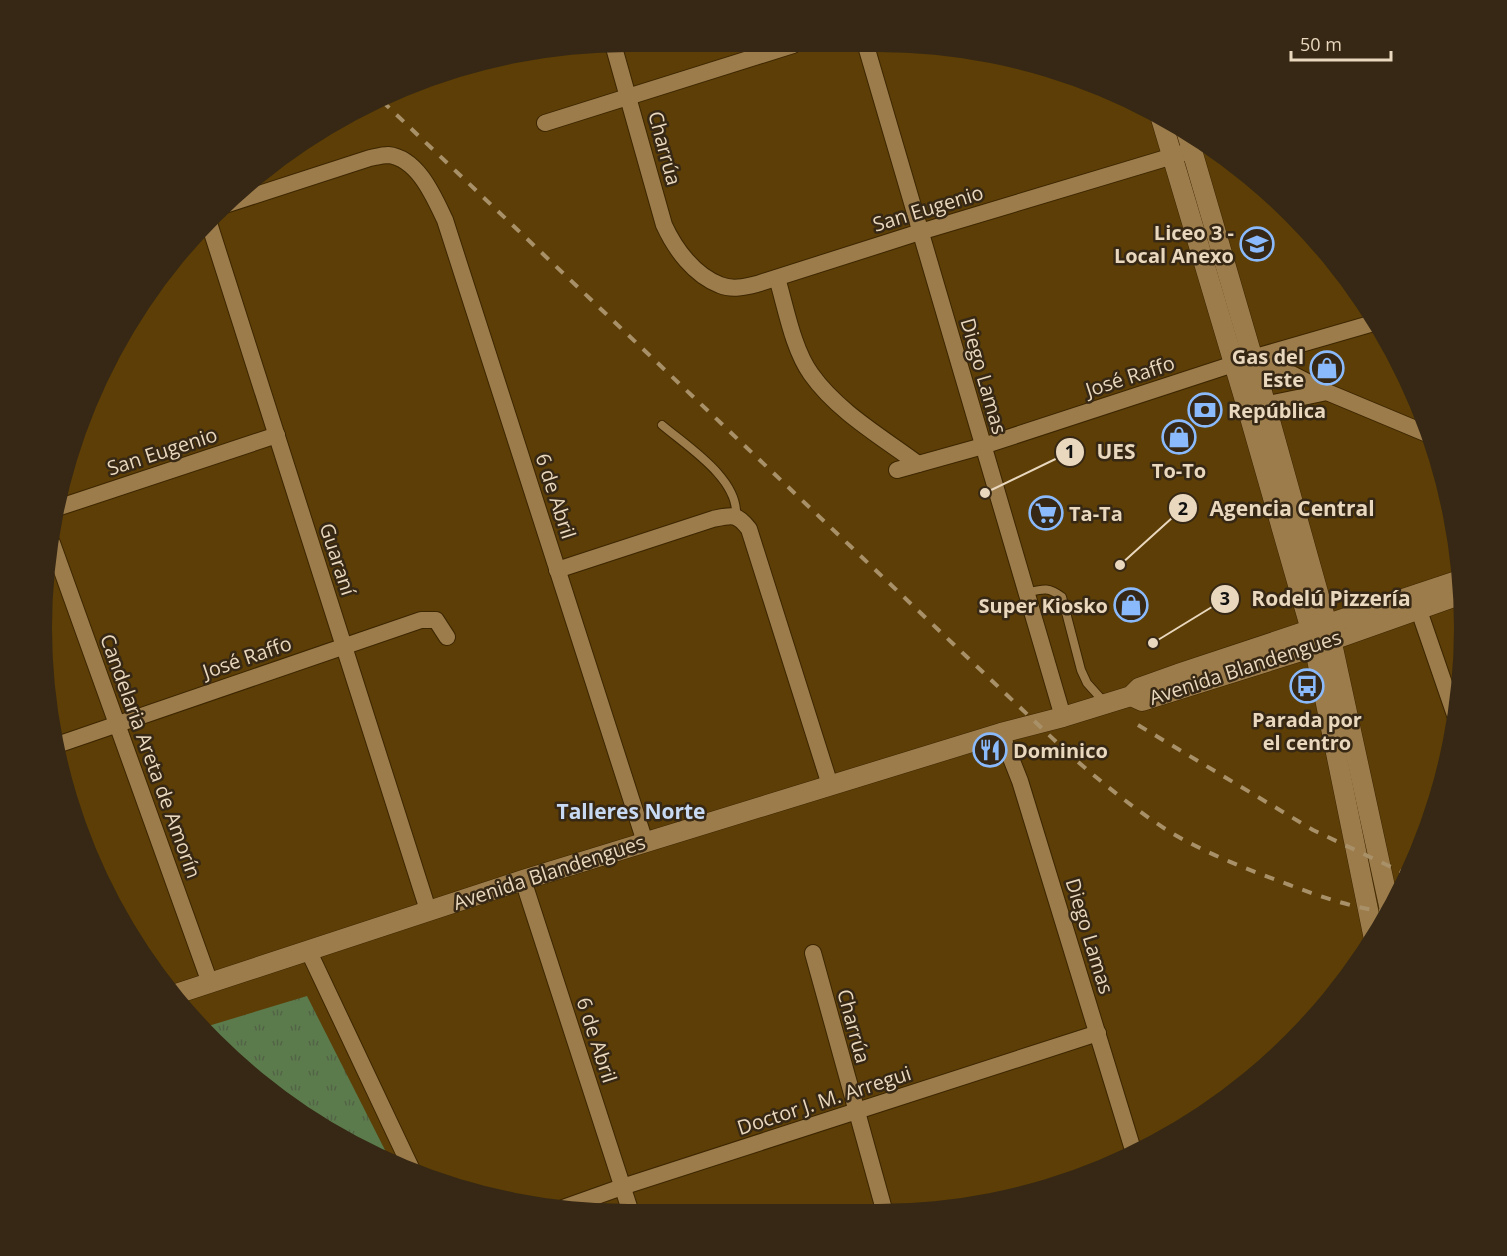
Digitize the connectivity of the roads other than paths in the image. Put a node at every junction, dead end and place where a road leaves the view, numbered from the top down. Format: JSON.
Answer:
{"nodes":[{"id":1,"x":771,"y":52,"type":"edge"},
{"id":2,"x":868,"y":52,"type":"edge"},
{"id":3,"x":616,"y":53,"type":"edge"},
{"id":4,"x":629,"y":97,"type":"junction"},
{"id":5,"x":545,"y":123,"type":"dead end"},
{"id":6,"x":1164,"y":128,"type":"edge"},
{"id":7,"x":1190,"y":144,"type":"edge"},
{"id":8,"x":1192,"y":150,"type":"junction"},
{"id":9,"x":1172,"y":156,"type":"junction"},
{"id":10,"x":245,"y":198,"type":"edge"},
{"id":11,"x":212,"y":231,"type":"edge"},
{"id":12,"x":920,"y":232,"type":"junction"},
{"id":13,"x":685,"y":258,"type":"joint"},
{"id":14,"x":777,"y":278,"type":"junction"},
{"id":15,"x":1368,"y":325,"type":"edge"},
{"id":16,"x":1244,"y":361,"type":"junction"},
{"id":17,"x":1327,"y":392,"type":"junction"},
{"id":18,"x":1257,"y":409,"type":"junction"},
{"id":19,"x":662,"y":426,"type":"dead end"},
{"id":20,"x":1419,"y":431,"type":"edge"},
{"id":21,"x":277,"y":435,"type":"junction"},
{"id":22,"x":982,"y":446,"type":"junction"},
{"id":23,"x":918,"y":464,"type":"junction"},
{"id":24,"x":897,"y":470,"type":"dead end"},
{"id":25,"x":66,"y":505,"type":"edge"},
{"id":26,"x":736,"y":516,"type":"junction"},
{"id":27,"x":57,"y":556,"type":"edge"},
{"id":28,"x":557,"y":570,"type":"junction"},
{"id":29,"x":1452,"y":584,"type":"edge"},
{"id":30,"x":1026,"y":593,"type":"junction"},
{"id":31,"x":1453,"y":596,"type":"edge"},
{"id":32,"x":1416,"y":602,"type":"junction"},
{"id":33,"x":1321,"y":635,"type":"junction"},
{"id":34,"x":447,"y":637,"type":"dead end"},
{"id":35,"x":344,"y":646,"type":"junction"},
{"id":36,"x":1450,"y":701,"type":"edge"},
{"id":37,"x":1105,"y":704,"type":"junction"},
{"id":38,"x":1063,"y":717,"type":"junction"},
{"id":39,"x":116,"y":725,"type":"junction"},
{"id":40,"x":1000,"y":733,"type":"junction"},
{"id":41,"x":65,"y":742,"type":"edge"},
{"id":42,"x":830,"y":785,"type":"junction"},
{"id":43,"x":645,"y":842,"type":"junction"},
{"id":44,"x":523,"y":880,"type":"junction"},
{"id":45,"x":1387,"y":898,"type":"edge"},
{"id":46,"x":428,"y":910,"type":"junction"},
{"id":47,"x":1372,"y":925,"type":"edge"},
{"id":48,"x":309,"y":952,"type":"junction"},
{"id":49,"x":813,"y":952,"type":"dead end"},
{"id":50,"x":210,"y":983,"type":"junction"},
{"id":51,"x":183,"y":992,"type":"edge"},
{"id":52,"x":1098,"y":1033,"type":"junction"},
{"id":53,"x":856,"y":1112,"type":"junction"},
{"id":54,"x":1132,"y":1145,"type":"edge"},
{"id":55,"x":407,"y":1160,"type":"edge"},
{"id":56,"x":622,"y":1187,"type":"junction"},
{"id":57,"x":582,"y":1201,"type":"edge"},
{"id":58,"x":628,"y":1204,"type":"edge"},
{"id":59,"x":882,"y":1204,"type":"edge"}],
"edges":[{"from":1,"to":4,"type":"street"},
{"from":2,"to":12,"type":"street","name":"Diego Lamas"},
{"from":3,"to":4,"type":"street","name":"Charrúa"},
{"from":4,"to":5,"type":"street"},
{"from":4,"to":13,"type":"street","name":"Charrúa"},
{"from":6,"to":9,"type":"street"},
{"from":7,"to":8,"type":"street"},
{"from":8,"to":9,"type":"street","name":"San Eugenio"},
{"from":8,"to":16,"type":"street"},
{"from":9,"to":12,"type":"street","name":"San Eugenio"},
{"from":9,"to":16,"type":"street"},
{"from":10,"to":28,"type":"street","name":"6 de Abril"},
{"from":11,"to":21,"type":"street","name":"Guaraní"},
{"from":12,"to":14,"type":"street","name":"San Eugenio"},
{"from":12,"to":22,"type":"street","name":"Diego Lamas"},
{"from":13,"to":14,"type":"street","name":"San Eugenio"},
{"from":14,"to":23,"type":"street"},
{"from":15,"to":16,"type":"street","name":"José Raffo"},
{"from":16,"to":17,"type":"street"},
{"from":16,"to":18,"type":"street"},
{"from":16,"to":22,"type":"street","name":"José Raffo"},
{"from":17,"to":18,"type":"street"},
{"from":17,"to":20,"type":"street"},
{"from":18,"to":33,"type":"street"},
{"from":19,"to":26,"type":"lane"},
{"from":21,"to":25,"type":"street","name":"San Eugenio"},
{"from":21,"to":35,"type":"street","name":"Guaraní"},
{"from":22,"to":23,"type":"street","name":"José Raffo"},
{"from":22,"to":30,"type":"street","name":"Diego Lamas"},
{"from":23,"to":24,"type":"street","name":"José Raffo"},
{"from":26,"to":28,"type":"street"},
{"from":26,"to":42,"type":"street"},
{"from":27,"to":39,"type":"street","name":"Candelaria Areta de Amorín"},
{"from":28,"to":43,"type":"street","name":"6 de Abril"},
{"from":29,"to":32,"type":"street","name":"Avenida Blandengues"},
{"from":30,"to":37,"type":"lane"},
{"from":30,"to":38,"type":"street","name":"Diego Lamas"},
{"from":31,"to":32,"type":"street","name":"Avenida Blandengues"},
{"from":32,"to":33,"type":"street","name":"Avenida Blandengues"},
{"from":32,"to":36,"type":"street"},
{"from":33,"to":37,"type":"street","name":"Avenida Blandengues"},
{"from":33,"to":45,"type":"street"},
{"from":33,"to":47,"type":"street"},
{"from":34,"to":35,"type":"street","name":"José Raffo"},
{"from":35,"to":39,"type":"street","name":"José Raffo"},
{"from":35,"to":46,"type":"street","name":"Guaraní"},
{"from":37,"to":38,"type":"street","name":"Avenida Blandengues"},
{"from":38,"to":40,"type":"street","name":"Avenida Blandengues"},
{"from":39,"to":41,"type":"street","name":"José Raffo"},
{"from":39,"to":50,"type":"street","name":"Candelaria Areta de Amorín"},
{"from":40,"to":42,"type":"street","name":"Avenida Blandengues"},
{"from":40,"to":52,"type":"street","name":"Diego Lamas"},
{"from":42,"to":43,"type":"street","name":"Avenida Blandengues"},
{"from":43,"to":44,"type":"street","name":"Avenida Blandengues"},
{"from":44,"to":46,"type":"street","name":"Avenida Blandengues"},
{"from":44,"to":56,"type":"street","name":"6 de Abril"},
{"from":46,"to":48,"type":"street","name":"Avenida Blandengues"},
{"from":48,"to":50,"type":"street","name":"Avenida Blandengues"},
{"from":48,"to":55,"type":"street"},
{"from":49,"to":53,"type":"street","name":"Charrúa"},
{"from":50,"to":51,"type":"street","name":"Avenida Blandengues"},
{"from":52,"to":53,"type":"street","name":"Doctor J. M. Arregui"},
{"from":52,"to":54,"type":"street","name":"Diego Lamas"},
{"from":53,"to":56,"type":"street","name":"Doctor J. M. Arregui"},
{"from":53,"to":59,"type":"street","name":"Charrúa"},
{"from":56,"to":57,"type":"street","name":"Doctor J. M. Arregui"},
{"from":56,"to":58,"type":"street","name":"6 de Abril"}]}
